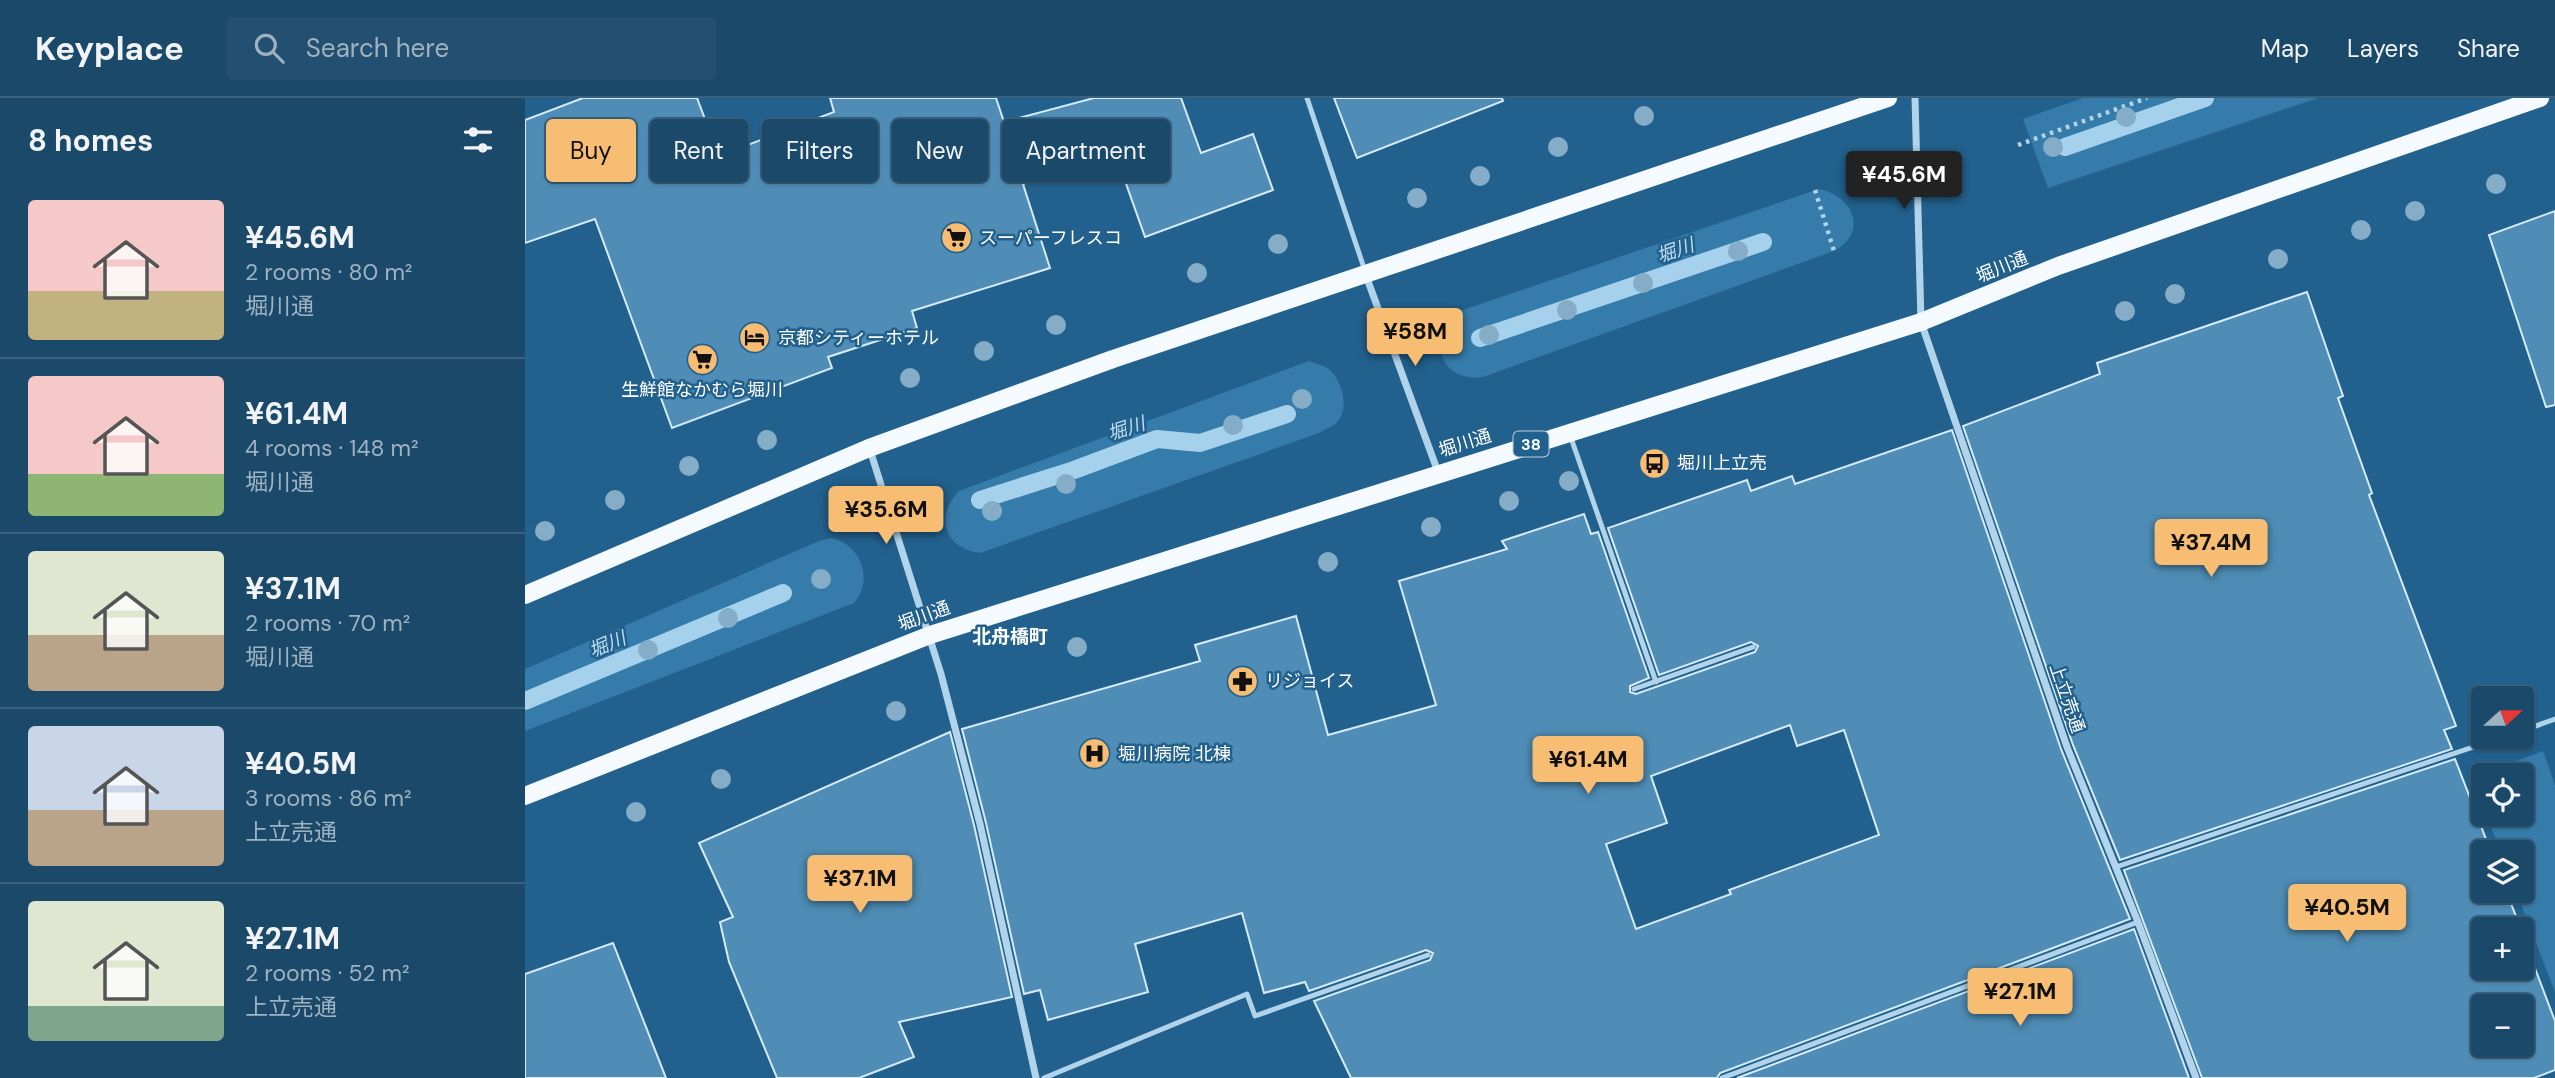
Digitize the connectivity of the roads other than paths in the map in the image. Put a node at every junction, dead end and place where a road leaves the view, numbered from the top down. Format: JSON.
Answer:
{"nodes":[{"id":1,"x":1307,"y":98,"type":"edge"},
{"id":2,"x":1888,"y":98,"type":"edge"},
{"id":3,"x":1915,"y":98,"type":"edge"},
{"id":4,"x":2540,"y":98,"type":"edge"},
{"id":5,"x":1365,"y":274,"type":"junction"},
{"id":6,"x":1921,"y":322,"type":"junction"},
{"id":7,"x":1569,"y":432,"type":"junction"},
{"id":8,"x":869,"y":448,"type":"junction"},
{"id":9,"x":1438,"y":473,"type":"junction"},
{"id":10,"x":525,"y":595,"type":"edge"},
{"id":11,"x":930,"y":635,"type":"junction"},
{"id":12,"x":1753,"y":647,"type":"dead end"},
{"id":13,"x":1656,"y":682,"type":"junction"},
{"id":14,"x":1634,"y":689,"type":"dead end"},
{"id":15,"x":2555,"y":719,"type":"edge"},
{"id":16,"x":2534,"y":726,"type":"edge"},
{"id":17,"x":2471,"y":748,"type":"edge"},
{"id":18,"x":525,"y":796,"type":"edge"},
{"id":19,"x":2116,"y":867,"type":"junction"},
{"id":20,"x":2138,"y":922,"type":"junction"},
{"id":21,"x":1428,"y":955,"type":"dead end"},
{"id":22,"x":1036,"y":1078,"type":"edge"},
{"id":23,"x":1044,"y":1078,"type":"edge"},
{"id":24,"x":1722,"y":1078,"type":"edge"},
{"id":25,"x":2196,"y":1078,"type":"edge"}],
"edges":[{"from":1,"to":5,"type":"lane"},
{"from":2,"to":5,"type":"main road"},
{"from":3,"to":6,"type":"street","name":"上立売通"},
{"from":4,"to":6,"type":"main road","name":"堀川通","number":"38"},
{"from":5,"to":8,"type":"main road"},
{"from":5,"to":9,"type":"street"},
{"from":6,"to":7,"type":"main road","name":"堀川通","number":"38"},
{"from":6,"to":19,"type":"street","name":"上立売通"},
{"from":7,"to":9,"type":"main road","name":"堀川通","number":"38"},
{"from":7,"to":13,"type":"lane"},
{"from":8,"to":10,"type":"main road"},
{"from":8,"to":11,"type":"street"},
{"from":9,"to":11,"type":"main road","name":"堀川通","number":"38"},
{"from":11,"to":18,"type":"main road","name":"堀川通","number":"38"},
{"from":11,"to":22,"type":"street"},
{"from":12,"to":13,"type":"lane"},
{"from":13,"to":14,"type":"lane"},
{"from":15,"to":16,"type":"lane"},
{"from":17,"to":19,"type":"lane"},
{"from":19,"to":20,"type":"street","name":"上立売通"},
{"from":20,"to":24,"type":"lane"},
{"from":20,"to":25,"type":"street","name":"上立売通"},
{"from":21,"to":23,"type":"lane"}]}
